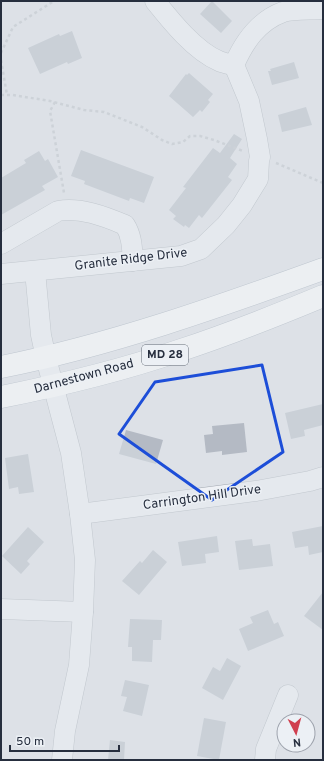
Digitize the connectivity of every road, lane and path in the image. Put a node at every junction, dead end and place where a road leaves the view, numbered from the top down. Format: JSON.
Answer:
{"nodes":[{"id":1,"x":54,"y":1,"type":"edge"},
{"id":2,"x":155,"y":1,"type":"edge"},
{"id":3,"x":323,"y":9,"type":"edge"},
{"id":4,"x":1,"y":53,"type":"edge"},
{"id":5,"x":1,"y":60,"type":"edge"},
{"id":6,"x":234,"y":65,"type":"junction"},
{"id":7,"x":1,"y":95,"type":"edge"},
{"id":8,"x":7,"y":95,"type":"junction"},
{"id":9,"x":56,"y":102,"type":"junction"},
{"id":10,"x":260,"y":157,"type":"junction"},
{"id":11,"x":323,"y":183,"type":"edge"},
{"id":12,"x":67,"y":210,"type":"junction"},
{"id":13,"x":1,"y":244,"type":"edge"},
{"id":14,"x":133,"y":261,"type":"junction"},
{"id":15,"x":323,"y":269,"type":"edge"},
{"id":16,"x":35,"y":271,"type":"junction"},
{"id":17,"x":1,"y":274,"type":"edge"},
{"id":18,"x":323,"y":296,"type":"edge"},
{"id":19,"x":46,"y":358,"type":"junction"},
{"id":20,"x":1,"y":367,"type":"edge"},
{"id":21,"x":53,"y":386,"type":"junction"},
{"id":22,"x":1,"y":397,"type":"edge"},
{"id":23,"x":323,"y":477,"type":"edge"},
{"id":24,"x":80,"y":514,"type":"junction"},
{"id":25,"x":1,"y":609,"type":"edge"},
{"id":26,"x":83,"y":612,"type":"junction"},
{"id":27,"x":288,"y":696,"type":"dead end"},
{"id":28,"x":62,"y":760,"type":"edge"},
{"id":29,"x":265,"y":760,"type":"edge"}],
"edges":[{"from":1,"to":4,"type":"path"},
{"from":2,"to":6,"type":"street"},
{"from":3,"to":6,"type":"street"},
{"from":5,"to":8,"type":"path"},
{"from":6,"to":10,"type":"street","name":"Granite Ridge Drive"},
{"from":7,"to":8,"type":"path"},
{"from":8,"to":9,"type":"path"},
{"from":9,"to":10,"type":"path"},
{"from":9,"to":12,"type":"path"},
{"from":10,"to":11,"type":"path"},
{"from":10,"to":14,"type":"street","name":"Granite Ridge Drive"},
{"from":12,"to":13,"type":"street"},
{"from":12,"to":14,"type":"street"},
{"from":14,"to":16,"type":"street","name":"Granite Ridge Drive"},
{"from":15,"to":19,"type":"main road","number":"MD 28"},
{"from":16,"to":17,"type":"street","name":"Granite Ridge Drive"},
{"from":16,"to":19,"type":"street"},
{"from":18,"to":21,"type":"main road","name":"Darnestown Road","number":"MD 28"},
{"from":19,"to":20,"type":"main road","number":"MD 28"},
{"from":19,"to":21,"type":"street"},
{"from":21,"to":22,"type":"main road","name":"Darnestown Road","number":"MD 28"},
{"from":21,"to":24,"type":"street"},
{"from":23,"to":24,"type":"street","name":"Carrington Hill Drive"},
{"from":24,"to":26,"type":"street"},
{"from":25,"to":26,"type":"street"},
{"from":26,"to":28,"type":"street"},
{"from":27,"to":29,"type":"street"}]}
